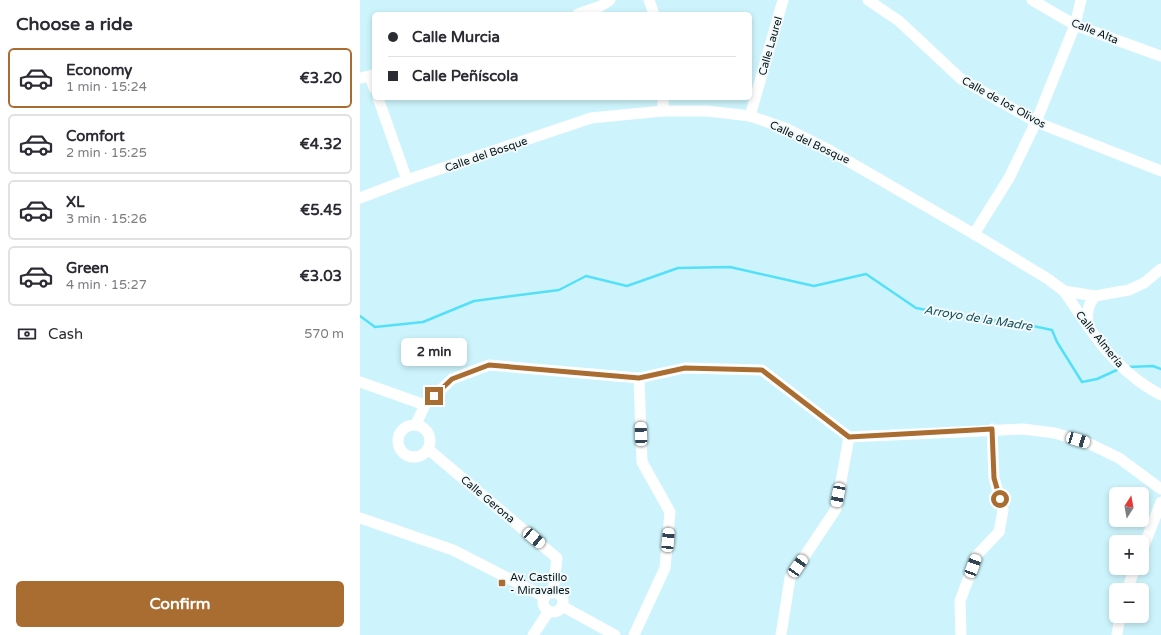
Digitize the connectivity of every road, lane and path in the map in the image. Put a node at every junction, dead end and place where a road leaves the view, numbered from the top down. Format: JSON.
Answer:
{"nodes":[{"id":1,"x":610,"y":0,"type":"edge"},
{"id":2,"x":649,"y":0,"type":"edge"},
{"id":3,"x":783,"y":0,"type":"edge"},
{"id":4,"x":868,"y":0,"type":"edge"},
{"id":5,"x":1032,"y":0,"type":"edge"},
{"id":6,"x":1081,"y":0,"type":"edge"},
{"id":7,"x":584,"y":12,"type":"edge"},
{"id":8,"x":653,"y":12,"type":"edge"},
{"id":9,"x":1074,"y":25,"type":"junction"},
{"id":10,"x":1161,"y":56,"type":"edge"},
{"id":11,"x":379,"y":100,"type":"edge"},
{"id":12,"x":663,"y":100,"type":"edge"},
{"id":13,"x":663,"y":111,"type":"junction"},
{"id":14,"x":750,"y":116,"type":"junction"},
{"id":15,"x":1036,"y":122,"type":"junction"},
{"id":16,"x":1161,"y":171,"type":"edge"},
{"id":17,"x":407,"y":180,"type":"junction"},
{"id":18,"x":360,"y":198,"type":"edge"},
{"id":19,"x":974,"y":234,"type":"junction"},
{"id":20,"x":1161,"y":269,"type":"edge"},
{"id":21,"x":1064,"y":291,"type":"joint"},
{"id":22,"x":1084,"y":302,"type":"junction"},
{"id":23,"x":639,"y":378,"type":"junction"},
{"id":24,"x":360,"y":382,"type":"edge"},
{"id":25,"x":1161,"y":395,"type":"edge"},
{"id":26,"x":425,"y":405,"type":"junction"},
{"id":27,"x":416,"y":424,"type":"junction"},
{"id":28,"x":992,"y":429,"type":"junction"},
{"id":29,"x":849,"y":437,"type":"junction"},
{"id":30,"x":428,"y":449,"type":"junction"},
{"id":31,"x":1161,"y":489,"type":"edge"},
{"id":32,"x":1161,"y":502,"type":"edge"},
{"id":33,"x":360,"y":518,"type":"edge"},
{"id":34,"x":1148,"y":535,"type":"edge"},
{"id":35,"x":549,"y":595,"type":"junction"},
{"id":36,"x":562,"y":606,"type":"junction"},
{"id":37,"x":549,"y":611,"type":"junction"},
{"id":38,"x":1119,"y":623,"type":"edge"},
{"id":39,"x":533,"y":635,"type":"edge"},
{"id":40,"x":616,"y":635,"type":"edge"},
{"id":41,"x":634,"y":635,"type":"edge"},
{"id":42,"x":781,"y":635,"type":"edge"},
{"id":43,"x":961,"y":635,"type":"edge"},
{"id":44,"x":1117,"y":635,"type":"edge"}],
"edges":[{"from":1,"to":7,"type":"street"},
{"from":2,"to":8,"type":"street"},
{"from":3,"to":14,"type":"street","name":"Calle Laurel"},
{"from":4,"to":15,"type":"street","name":"Calle de los Olivos"},
{"from":5,"to":9,"type":"street","name":"Calle Alta"},
{"from":6,"to":9,"type":"street"},
{"from":9,"to":10,"type":"street","name":"Calle Alta"},
{"from":9,"to":15,"type":"street"},
{"from":11,"to":17,"type":"street"},
{"from":12,"to":13,"type":"street"},
{"from":13,"to":14,"type":"street","name":"Calle del Bosque"},
{"from":13,"to":17,"type":"street","name":"Calle del Bosque"},
{"from":14,"to":19,"type":"street","name":"Calle del Bosque"},
{"from":15,"to":16,"type":"street","name":"Calle de los Olivos"},
{"from":15,"to":19,"type":"street"},
{"from":17,"to":18,"type":"street","name":"Calle del Bosque"},
{"from":19,"to":21,"type":"street","name":"Calle del Bosque"},
{"from":20,"to":22,"type":"street"},
{"from":21,"to":22,"type":"street","name":"Calle Almería"},
{"from":22,"to":25,"type":"street","name":"Calle Almería"},
{"from":23,"to":26,"type":"street"},
{"from":23,"to":29,"type":"street"},
{"from":23,"to":41,"type":"street"},
{"from":24,"to":26,"type":"street"},
{"from":26,"to":27,"type":"street"},
{"from":27,"to":30,"type":"street"},
{"from":27,"to":30,"type":"street"},
{"from":28,"to":29,"type":"street"},
{"from":28,"to":31,"type":"street"},
{"from":28,"to":43,"type":"street"},
{"from":29,"to":42,"type":"street"},
{"from":30,"to":35,"type":"street","name":"Calle Gerona"},
{"from":32,"to":34,"type":"street"},
{"from":33,"to":35,"type":"street"},
{"from":35,"to":36,"type":"street"},
{"from":35,"to":37,"type":"street"},
{"from":36,"to":37,"type":"street"},
{"from":36,"to":40,"type":"street"},
{"from":37,"to":39,"type":"street"},
{"from":38,"to":44,"type":"street"}]}
